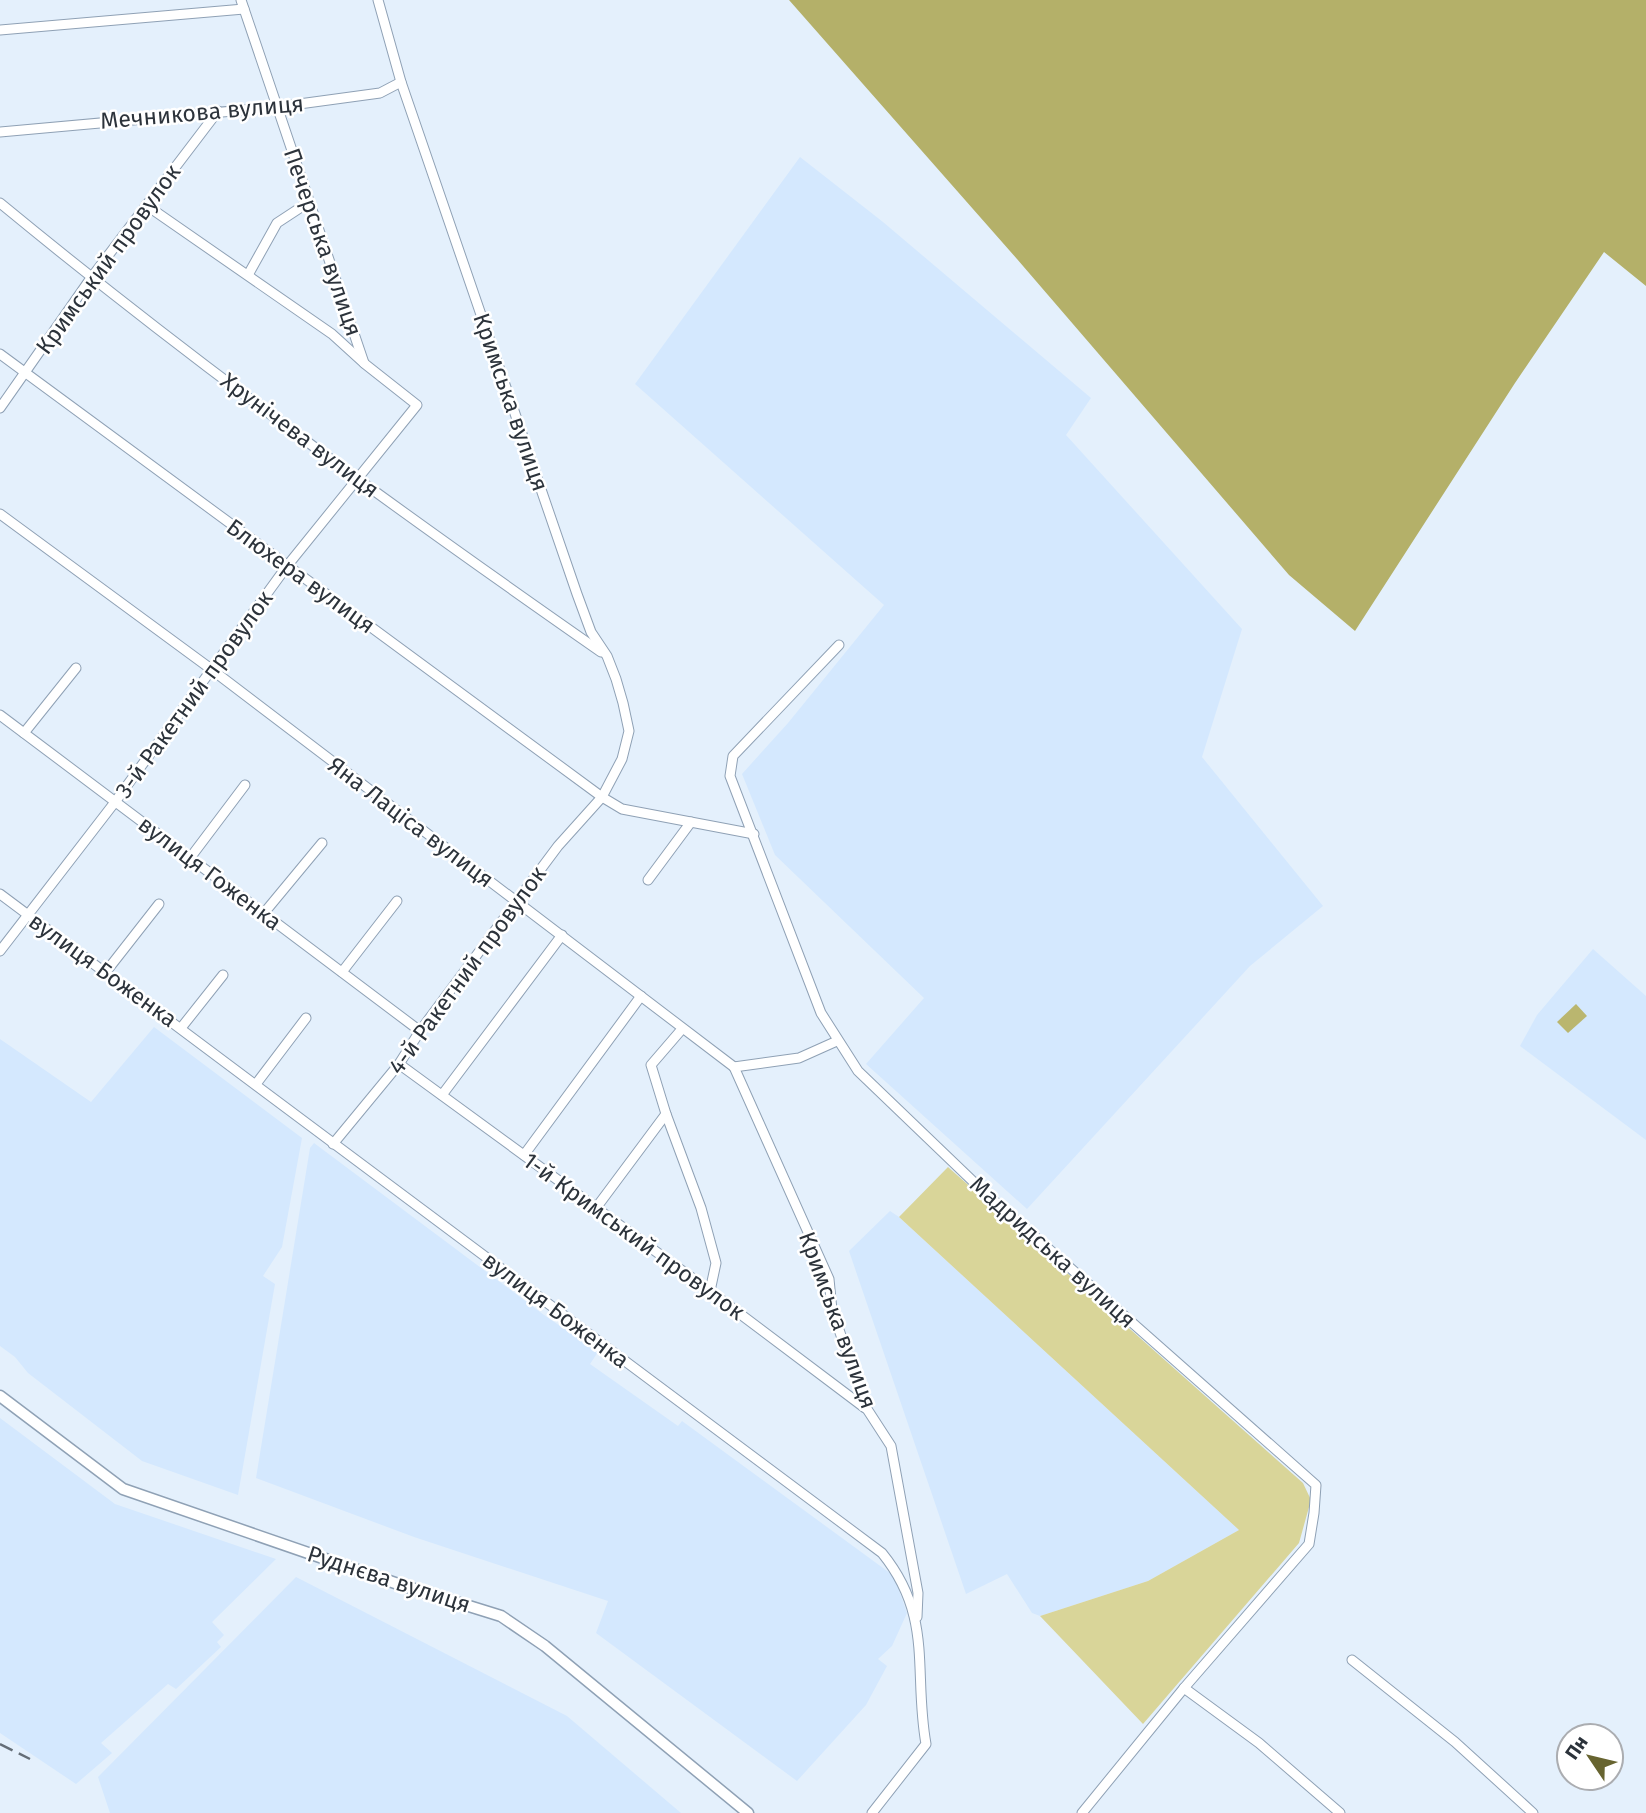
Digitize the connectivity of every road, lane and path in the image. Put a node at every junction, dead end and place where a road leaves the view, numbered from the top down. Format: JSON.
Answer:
{"nodes":[{"id":1,"x":378,"y":0,"type":"edge"},
{"id":2,"x":243,"y":4,"type":"edge"},
{"id":3,"x":0,"y":30,"type":"edge"},
{"id":4,"x":401,"y":82,"type":"junction"},
{"id":5,"x":277,"y":107,"type":"junction"},
{"id":6,"x":218,"y":111,"type":"junction"},
{"id":7,"x":0,"y":132,"type":"edge"},
{"id":8,"x":309,"y":202,"type":"junction"},
{"id":9,"x":0,"y":203,"type":"edge"},
{"id":10,"x":146,"y":205,"type":"junction"},
{"id":11,"x":248,"y":275,"type":"junction"},
{"id":12,"x":91,"y":278,"type":"junction"},
{"id":13,"x":0,"y":354,"type":"edge"},
{"id":14,"x":365,"y":364,"type":"junction"},
{"id":15,"x":26,"y":373,"type":"junction"},
{"id":16,"x":0,"y":408,"type":"edge"},
{"id":17,"x":356,"y":478,"type":"junction"},
{"id":18,"x":0,"y":514,"type":"edge"},
{"id":19,"x":287,"y":566,"type":"junction"},
{"id":20,"x":839,"y":645,"type":"dead end"},
{"id":21,"x":607,"y":656,"type":"junction"},
{"id":22,"x":76,"y":668,"type":"dead end"},
{"id":23,"x":211,"y":669,"type":"junction"},
{"id":24,"x":0,"y":715,"type":"edge"},
{"id":25,"x":24,"y":733,"type":"junction"},
{"id":26,"x":245,"y":785,"type":"dead end"},
{"id":27,"x":602,"y":797,"type":"junction"},
{"id":28,"x":115,"y":802,"type":"junction"},
{"id":29,"x":691,"y":822,"type":"junction"},
{"id":30,"x":754,"y":834,"type":"junction"},
{"id":31,"x":322,"y":843,"type":"dead end"},
{"id":32,"x":190,"y":858,"type":"junction"},
{"id":33,"x":648,"y":880,"type":"dead end"},
{"id":34,"x":0,"y":894,"type":"edge"},
{"id":35,"x":397,"y":901,"type":"dead end"},
{"id":36,"x":516,"y":902,"type":"junction"},
{"id":37,"x":159,"y":904,"type":"dead end"},
{"id":38,"x":264,"y":914,"type":"junction"},
{"id":39,"x":28,"y":915,"type":"junction"},
{"id":40,"x":562,"y":935,"type":"junction"},
{"id":41,"x":0,"y":951,"type":"edge"},
{"id":42,"x":342,"y":972,"type":"junction"},
{"id":43,"x":105,"y":973,"type":"junction"},
{"id":44,"x":223,"y":975,"type":"dead end"},
{"id":45,"x":641,"y":996,"type":"junction"},
{"id":46,"x":306,"y":1018,"type":"dead end"},
{"id":47,"x":181,"y":1028,"type":"junction"},
{"id":48,"x":682,"y":1029,"type":"junction"},
{"id":49,"x":420,"y":1031,"type":"junction"},
{"id":50,"x":837,"y":1041,"type":"junction"},
{"id":51,"x":399,"y":1064,"type":"junction"},
{"id":52,"x":734,"y":1067,"type":"junction"},
{"id":53,"x":256,"y":1084,"type":"junction"},
{"id":54,"x":442,"y":1095,"type":"junction"},
{"id":55,"x":666,"y":1114,"type":"junction"},
{"id":56,"x":333,"y":1144,"type":"junction"},
{"id":57,"x":524,"y":1155,"type":"junction"},
{"id":58,"x":596,"y":1208,"type":"junction"},
{"id":59,"x":710,"y":1291,"type":"junction"},
{"id":60,"x":0,"y":1396,"type":"edge"},
{"id":61,"x":867,"y":1409,"type":"junction"},
{"id":62,"x":917,"y":1622,"type":"junction"},
{"id":63,"x":1352,"y":1660,"type":"dead end"},
{"id":64,"x":1184,"y":1688,"type":"junction"},
{"id":65,"x":748,"y":1813,"type":"edge"},
{"id":66,"x":872,"y":1813,"type":"edge"},
{"id":67,"x":1082,"y":1813,"type":"edge"},
{"id":68,"x":1340,"y":1813,"type":"edge"},
{"id":69,"x":1533,"y":1813,"type":"edge"}],
"edges":[{"from":1,"to":4,"type":"street","name":"Кримська вулиця"},
{"from":2,"to":3,"type":"street"},
{"from":2,"to":5,"type":"street","name":"Печерська вулиця"},
{"from":4,"to":5,"type":"street","name":"Мечникова вулиця"},
{"from":4,"to":21,"type":"street","name":"Кримська вулиця"},
{"from":5,"to":6,"type":"street","name":"Мечникова вулиця"},
{"from":5,"to":8,"type":"street","name":"Печерська вулиця"},
{"from":6,"to":7,"type":"street","name":"Мечникова вулиця"},
{"from":6,"to":10,"type":"street","name":"Кримський провулок"},
{"from":8,"to":11,"type":"street"},
{"from":8,"to":14,"type":"street","name":"Печерська вулиця"},
{"from":9,"to":12,"type":"street","name":"Хрунічева вулиця"},
{"from":10,"to":11,"type":"street"},
{"from":10,"to":12,"type":"street","name":"Кримський провулок"},
{"from":11,"to":14,"type":"street"},
{"from":12,"to":15,"type":"street","name":"Кримський провулок"},
{"from":12,"to":17,"type":"street","name":"Хрунічева вулиця"},
{"from":13,"to":15,"type":"street","name":"Блюхера вулиця"},
{"from":14,"to":17,"type":"street","name":"3-й Ракетний провулок"},
{"from":15,"to":16,"type":"street","name":"Кримський провулок"},
{"from":15,"to":19,"type":"street","name":"Блюхера вулиця"},
{"from":17,"to":19,"type":"street","name":"3-й Ракетний провулок"},
{"from":17,"to":21,"type":"street","name":"Хрунічева вулиця"},
{"from":18,"to":23,"type":"street","name":"Яна Лаціса вулиця"},
{"from":19,"to":23,"type":"street","name":"3-й Ракетний провулок"},
{"from":19,"to":27,"type":"street","name":"Блюхера вулиця"},
{"from":20,"to":30,"type":"street","name":"Мадридська вулиця"},
{"from":21,"to":27,"type":"street","name":"Кримська вулиця"},
{"from":22,"to":25,"type":"street"},
{"from":23,"to":28,"type":"street","name":"3-й Ракетний провулок"},
{"from":23,"to":36,"type":"street","name":"Яна Лаціса вулиця"},
{"from":24,"to":25,"type":"street","name":"вулиця Гоженка"},
{"from":25,"to":28,"type":"street","name":"вулиця Гоженка"},
{"from":26,"to":32,"type":"street"},
{"from":27,"to":29,"type":"street","name":"Блюхера вулиця"},
{"from":27,"to":36,"type":"street","name":"4-й Ракетний провулок"},
{"from":28,"to":32,"type":"street","name":"вулиця Гоженка"},
{"from":28,"to":39,"type":"street","name":"3-й Ракетний провулок"},
{"from":29,"to":30,"type":"street","name":"Блюхера вулиця"},
{"from":29,"to":33,"type":"street"},
{"from":30,"to":50,"type":"street","name":"Мадридська вулиця"},
{"from":31,"to":38,"type":"street"},
{"from":32,"to":38,"type":"street","name":"вулиця Гоженка"},
{"from":34,"to":39,"type":"street","name":"вулиця Боженка"},
{"from":35,"to":42,"type":"street"},
{"from":36,"to":40,"type":"street","name":"Яна Лаціса вулиця"},
{"from":36,"to":49,"type":"street","name":"4-й Ракетний провулок"},
{"from":37,"to":43,"type":"street"},
{"from":38,"to":42,"type":"street","name":"вулиця Гоженка"},
{"from":39,"to":41,"type":"street","name":"3-й Ракетний провулок"},
{"from":39,"to":43,"type":"street","name":"вулиця Боженка"},
{"from":40,"to":45,"type":"street","name":"Яна Лаціса вулиця"},
{"from":40,"to":54,"type":"street"},
{"from":42,"to":49,"type":"street","name":"вулиця Гоженка"},
{"from":43,"to":47,"type":"street","name":"вулиця Боженка"},
{"from":44,"to":47,"type":"street"},
{"from":45,"to":48,"type":"street","name":"Яна Лаціса вулиця"},
{"from":45,"to":57,"type":"street"},
{"from":46,"to":53,"type":"street"},
{"from":47,"to":53,"type":"street","name":"вулиця Боженка"},
{"from":48,"to":52,"type":"street","name":"Яна Лаціса вулиця"},
{"from":48,"to":55,"type":"street"},
{"from":49,"to":51,"type":"street","name":"4-й Ракетний провулок"},
{"from":50,"to":52,"type":"street"},
{"from":50,"to":64,"type":"street","name":"Мадридська вулиця"},
{"from":51,"to":54,"type":"street","name":"1-й Кримський провулок"},
{"from":51,"to":56,"type":"street","name":"4-й Ракетний провулок"},
{"from":52,"to":61,"type":"street","name":"Кримська вулиця"},
{"from":53,"to":56,"type":"street","name":"вулиця Боженка"},
{"from":54,"to":57,"type":"street","name":"1-й Кримський провулок"},
{"from":55,"to":58,"type":"street"},
{"from":55,"to":59,"type":"street"},
{"from":56,"to":62,"type":"street","name":"вулиця Боженка"},
{"from":57,"to":58,"type":"street","name":"1-й Кримський провулок"},
{"from":58,"to":59,"type":"street","name":"1-й Кримський провулок"},
{"from":59,"to":61,"type":"street","name":"1-й Кримський провулок"},
{"from":60,"to":65,"type":"street","name":"Руднєва вулиця"},
{"from":61,"to":62,"type":"street","name":"Кримська вулиця"},
{"from":62,"to":66,"type":"street","name":"вулиця Боженка"},
{"from":63,"to":69,"type":"street"},
{"from":64,"to":67,"type":"street","name":"Мадридська вулиця"},
{"from":64,"to":68,"type":"street"}]}
